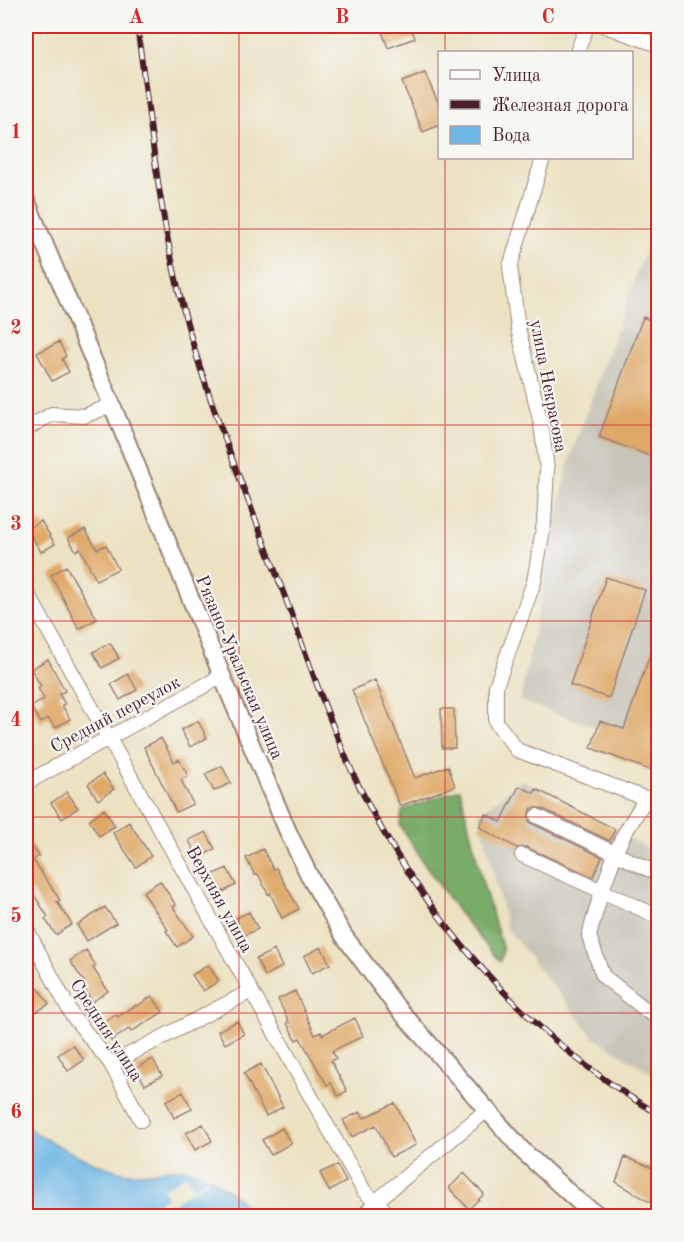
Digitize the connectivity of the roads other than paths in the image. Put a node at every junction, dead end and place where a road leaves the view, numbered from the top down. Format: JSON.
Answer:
{"nodes":[{"id":1,"x":587,"y":26,"type":"edge"},
{"id":2,"x":605,"y":26,"type":"edge"},
{"id":3,"x":658,"y":45,"type":"edge"},
{"id":4,"x":577,"y":51,"type":"edge"},
{"id":5,"x":543,"y":159,"type":"edge"},
{"id":6,"x":26,"y":200,"type":"edge"},
{"id":7,"x":112,"y":405,"type":"junction"},
{"id":8,"x":26,"y":429,"type":"edge"},
{"id":9,"x":26,"y":591,"type":"edge"},
{"id":10,"x":222,"y":676,"type":"junction"},
{"id":11,"x":109,"y":739,"type":"junction"},
{"id":12,"x":26,"y":783,"type":"edge"},
{"id":13,"x":652,"y":801,"type":"edge"},
{"id":14,"x":537,"y":816,"type":"dead end"},
{"id":15,"x":616,"y":852,"type":"junction"},
{"id":16,"x":522,"y":855,"type":"dead end"},
{"id":17,"x":658,"y":874,"type":"edge"},
{"id":18,"x":602,"y":890,"type":"junction"},
{"id":19,"x":658,"y":913,"type":"edge"},
{"id":20,"x":26,"y":928,"type":"edge"},
{"id":21,"x":251,"y":991,"type":"junction"},
{"id":22,"x":658,"y":1016,"type":"edge"},
{"id":23,"x":111,"y":1064,"type":"junction"},
{"id":24,"x":487,"y":1110,"type":"junction"},
{"id":25,"x":141,"y":1120,"type":"dead end"},
{"id":26,"x":375,"y":1202,"type":"junction"},
{"id":27,"x":364,"y":1216,"type":"edge"},
{"id":28,"x":392,"y":1216,"type":"edge"},
{"id":29,"x":600,"y":1216,"type":"edge"}],
"edges":[{"from":1,"to":4,"type":"street"},
{"from":2,"to":3,"type":"street"},
{"from":5,"to":13,"type":"street","name":"улица Некрасова"},
{"from":6,"to":7,"type":"main road","name":"Рязано-Уральская улица"},
{"from":7,"to":8,"type":"street"},
{"from":7,"to":10,"type":"main road","name":"Рязано-Уральская улица"},
{"from":9,"to":11,"type":"street","name":"Верхняя улица"},
{"from":10,"to":11,"type":"street","name":"Средний переулок"},
{"from":10,"to":24,"type":"main road","name":"Рязано-Уральская улица"},
{"from":11,"to":12,"type":"street","name":"Средний переулок"},
{"from":11,"to":21,"type":"street","name":"Верхняя улица"},
{"from":13,"to":15,"type":"street"},
{"from":14,"to":15,"type":"street"},
{"from":15,"to":17,"type":"street"},
{"from":15,"to":18,"type":"street"},
{"from":16,"to":18,"type":"street"},
{"from":18,"to":19,"type":"street"},
{"from":18,"to":22,"type":"street"},
{"from":20,"to":23,"type":"street","name":"Средняя улица"},
{"from":21,"to":23,"type":"street"},
{"from":21,"to":26,"type":"street","name":"Верхняя улица"},
{"from":23,"to":25,"type":"street","name":"Средняя улица"},
{"from":24,"to":26,"type":"street"},
{"from":24,"to":29,"type":"main road","name":"Рязано-Уральская улица"},
{"from":26,"to":27,"type":"street"},
{"from":26,"to":28,"type":"street","name":"Верхняя улица"}]}
